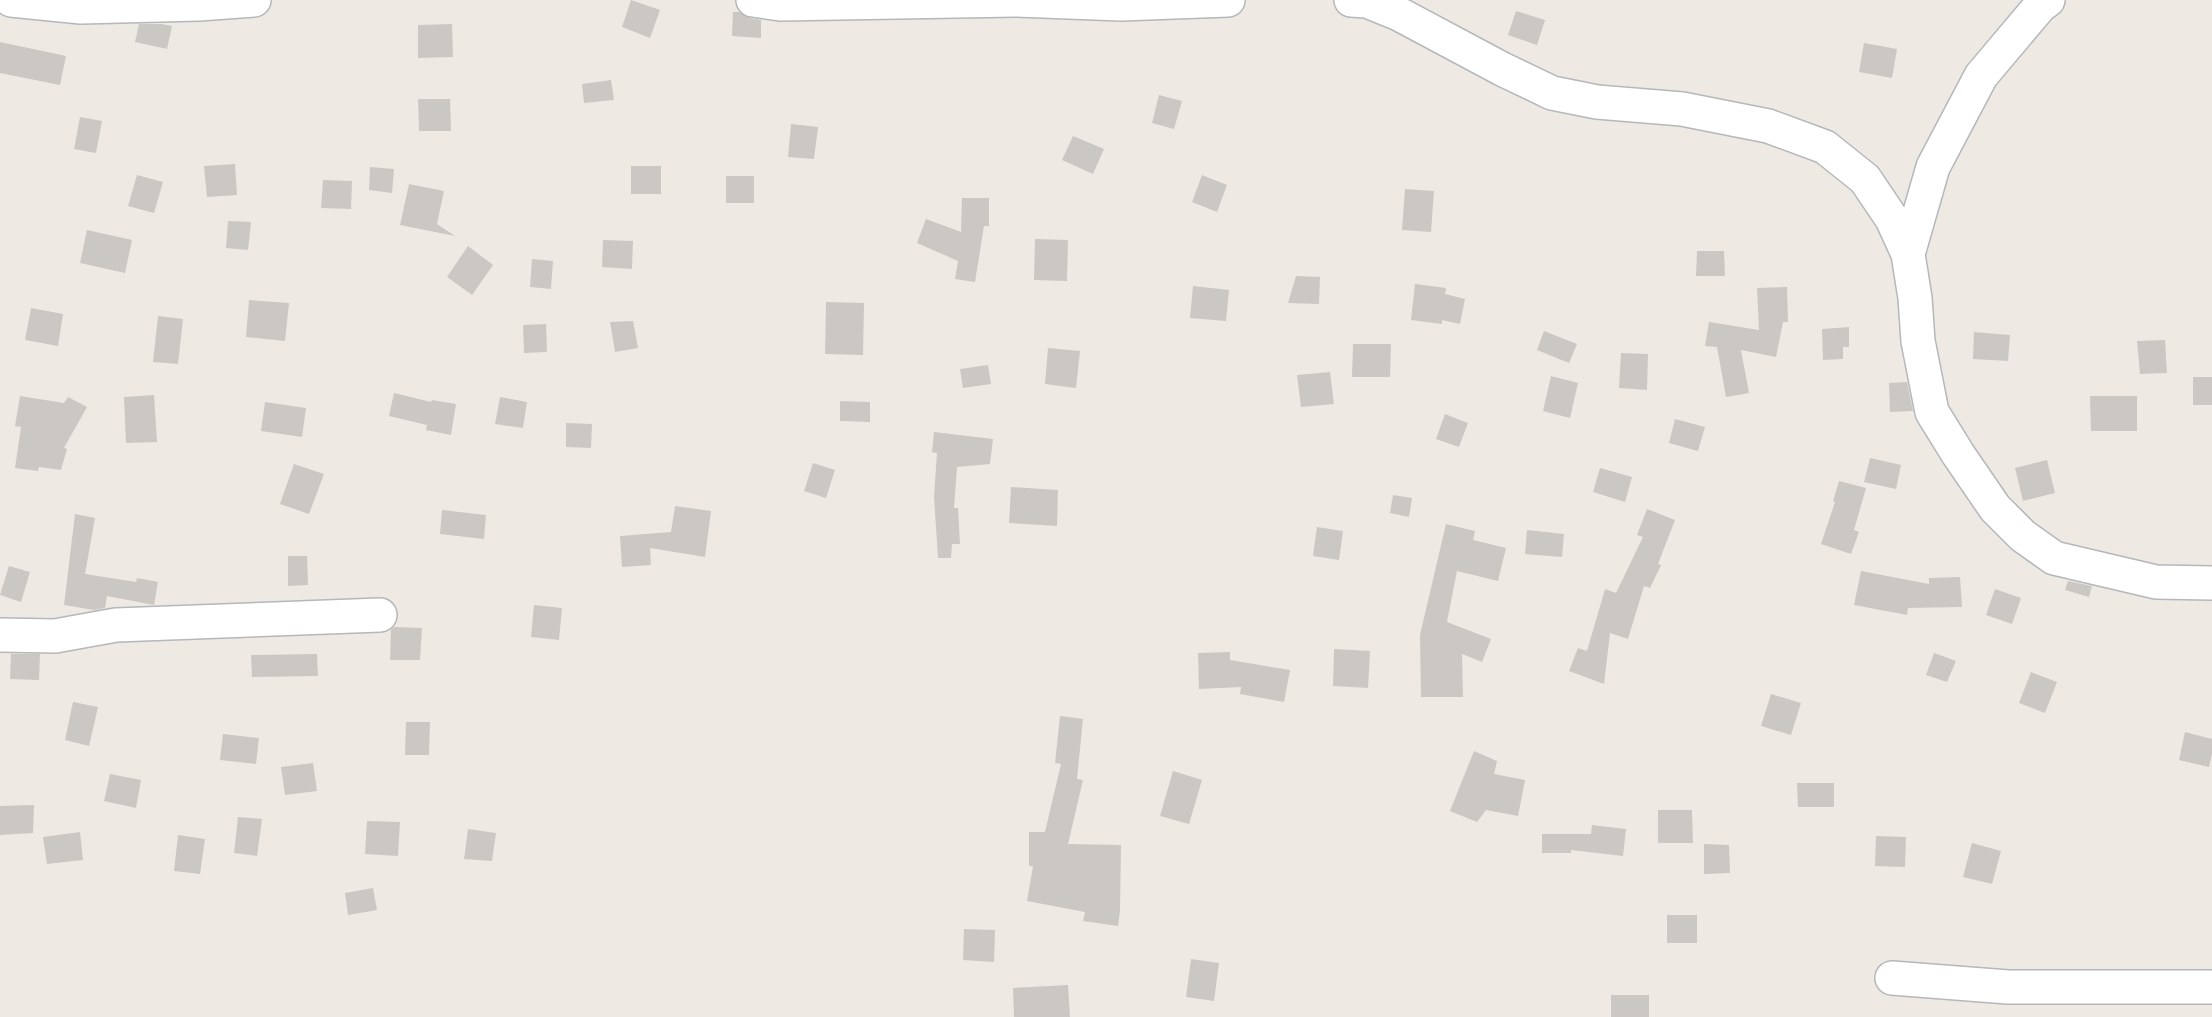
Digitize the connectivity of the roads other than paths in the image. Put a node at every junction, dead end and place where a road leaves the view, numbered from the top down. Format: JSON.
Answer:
{"nodes":[{"id":1,"x":11,"y":0,"type":"edge"},
{"id":2,"x":254,"y":0,"type":"edge"},
{"id":3,"x":753,"y":0,"type":"edge"},
{"id":4,"x":1228,"y":0,"type":"edge"},
{"id":5,"x":1351,"y":0,"type":"edge"},
{"id":6,"x":2048,"y":0,"type":"edge"},
{"id":7,"x":1908,"y":254,"type":"junction"},
{"id":8,"x":2212,"y":583,"type":"edge"},
{"id":9,"x":380,"y":615,"type":"dead end"},
{"id":10,"x":0,"y":635,"type":"edge"},
{"id":11,"x":1892,"y":978,"type":"dead end"},
{"id":12,"x":2212,"y":987,"type":"edge"}],
"edges":[{"from":1,"to":2,"type":"street"},
{"from":3,"to":4,"type":"street"},
{"from":5,"to":7,"type":"street"},
{"from":6,"to":7,"type":"street"},
{"from":7,"to":8,"type":"street"},
{"from":9,"to":10,"type":"street"},
{"from":11,"to":12,"type":"street"}]}
